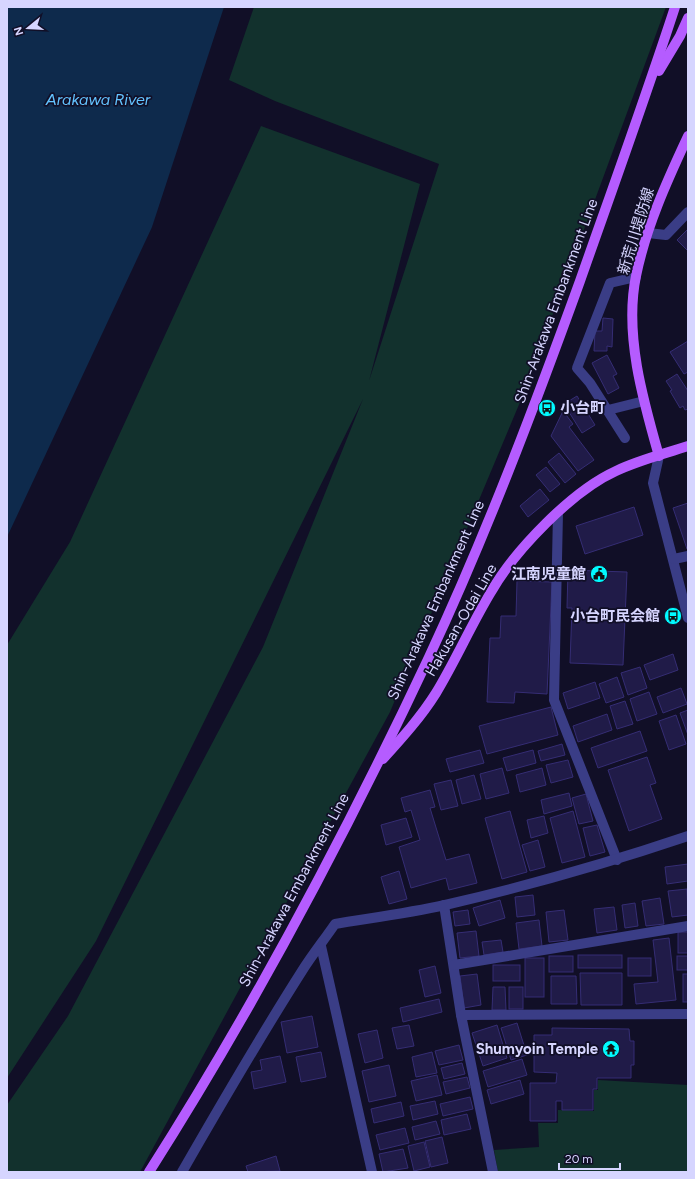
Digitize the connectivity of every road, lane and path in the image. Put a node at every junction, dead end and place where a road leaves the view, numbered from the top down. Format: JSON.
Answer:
{"nodes":[{"id":1,"x":675,"y":7,"type":"edge"},
{"id":2,"x":688,"y":18,"type":"edge"},
{"id":3,"x":649,"y":86,"type":"junction"},
{"id":4,"x":688,"y":136,"type":"edge"},
{"id":5,"x":688,"y":212,"type":"edge"},
{"id":6,"x":648,"y":233,"type":"junction"},
{"id":7,"x":636,"y":277,"type":"junction"},
{"id":8,"x":644,"y":401,"type":"junction"},
{"id":9,"x":608,"y":410,"type":"junction"},
{"id":10,"x":626,"y":438,"type":"dead end"},
{"id":11,"x":688,"y":446,"type":"edge"},
{"id":12,"x":659,"y":456,"type":"junction"},
{"id":13,"x":558,"y":513,"type":"junction"},
{"id":14,"x":688,"y":556,"type":"edge"},
{"id":15,"x":674,"y":559,"type":"junction"},
{"id":16,"x":688,"y":618,"type":"edge"},
{"id":17,"x":376,"y":767,"type":"junction"},
{"id":18,"x":688,"y":836,"type":"edge"},
{"id":19,"x":617,"y":860,"type":"junction"},
{"id":20,"x":444,"y":905,"type":"junction"},
{"id":21,"x":688,"y":926,"type":"edge"},
{"id":22,"x":321,"y":946,"type":"junction"},
{"id":23,"x":454,"y":965,"type":"junction"},
{"id":24,"x":688,"y":1014,"type":"edge"},
{"id":25,"x":461,"y":1015,"type":"junction"},
{"id":26,"x":149,"y":1172,"type":"edge"},
{"id":27,"x":182,"y":1172,"type":"edge"},
{"id":28,"x":372,"y":1172,"type":"edge"},
{"id":29,"x":493,"y":1172,"type":"edge"}],
"edges":[{"from":1,"to":3,"type":"main road","name":"Shin-Arakawa Embankment Line"},
{"from":2,"to":3,"type":"main road"},
{"from":3,"to":17,"type":"main road","name":"Shin-Arakawa Embankment Line"},
{"from":4,"to":6,"type":"main road","name":"新荒川堤防線"},
{"from":5,"to":6,"type":"street"},
{"from":6,"to":7,"type":"main road","name":"新荒川堤防線"},
{"from":7,"to":8,"type":"main road","name":"新荒川堤防線"},
{"from":7,"to":9,"type":"street"},
{"from":8,"to":9,"type":"street"},
{"from":8,"to":12,"type":"main road","name":"新荒川堤防線"},
{"from":9,"to":10,"type":"street"},
{"from":11,"to":12,"type":"main road","name":"Hakusan-Odai Line"},
{"from":12,"to":13,"type":"main road","name":"Hakusan-Odai Line"},
{"from":12,"to":15,"type":"street"},
{"from":13,"to":17,"type":"main road","name":"Hakusan-Odai Line"},
{"from":13,"to":19,"type":"street"},
{"from":14,"to":15,"type":"street"},
{"from":15,"to":16,"type":"street"},
{"from":17,"to":26,"type":"main road","name":"Shin-Arakawa Embankment Line"},
{"from":18,"to":19,"type":"street"},
{"from":19,"to":20,"type":"street"},
{"from":20,"to":22,"type":"street"},
{"from":20,"to":23,"type":"street"},
{"from":21,"to":23,"type":"street"},
{"from":22,"to":27,"type":"street"},
{"from":22,"to":28,"type":"street"},
{"from":23,"to":25,"type":"street"},
{"from":24,"to":25,"type":"street"},
{"from":25,"to":29,"type":"street"}]}
